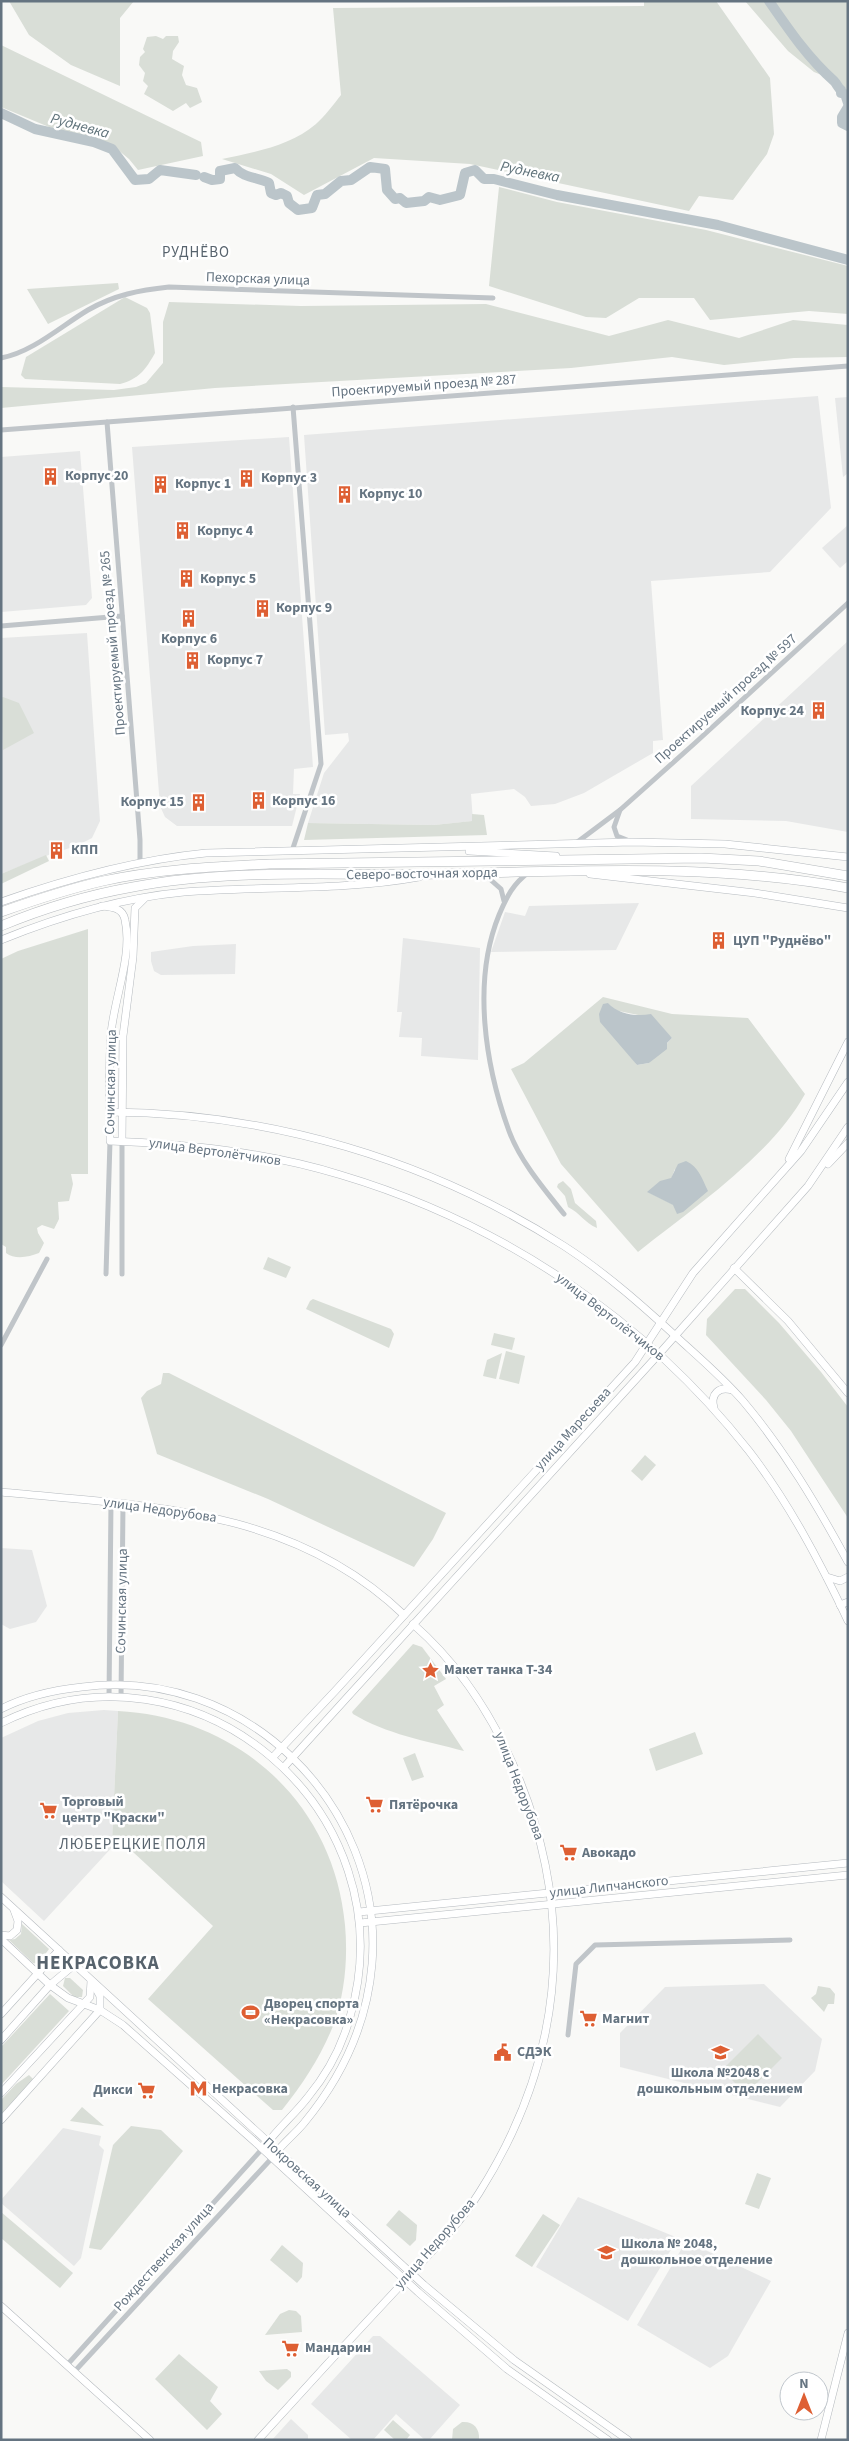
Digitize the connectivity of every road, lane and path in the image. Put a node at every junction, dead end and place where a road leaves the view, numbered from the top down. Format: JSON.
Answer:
{"nodes":[{"id":1,"x":493,"y":298,"type":"dead end"},
{"id":2,"x":1,"y":358,"type":"edge"},
{"id":3,"x":848,"y":366,"type":"edge"},
{"id":4,"x":293,"y":407,"type":"junction"},
{"id":5,"x":107,"y":422,"type":"junction"},
{"id":6,"x":1,"y":430,"type":"edge"},
{"id":7,"x":848,"y":603,"type":"edge"},
{"id":8,"x":122,"y":616,"type":"junction"},
{"id":9,"x":1,"y":626,"type":"edge"},
{"id":10,"x":620,"y":810,"type":"junction"},
{"id":11,"x":632,"y":842,"type":"junction"},
{"id":12,"x":576,"y":843,"type":"junction"},
{"id":13,"x":434,"y":848,"type":"junction"},
{"id":14,"x":292,"y":851,"type":"junction"},
{"id":15,"x":848,"y":857,"type":"edge"},
{"id":16,"x":588,"y":859,"type":"junction"},
{"id":17,"x":140,"y":862,"type":"junction"},
{"id":18,"x":482,"y":872,"type":"junction"},
{"id":19,"x":530,"y":872,"type":"junction"},
{"id":20,"x":556,"y":872,"type":"junction"},
{"id":21,"x":436,"y":874,"type":"junction"},
{"id":22,"x":848,"y":876,"type":"edge"},
{"id":23,"x":848,"y":888,"type":"edge"},
{"id":24,"x":145,"y":897,"type":"junction"},
{"id":25,"x":1,"y":902,"type":"edge"},
{"id":26,"x":504,"y":904,"type":"junction"},
{"id":27,"x":102,"y":906,"type":"junction"},
{"id":28,"x":848,"y":908,"type":"edge"},
{"id":29,"x":1,"y":912,"type":"edge"},
{"id":30,"x":1,"y":926,"type":"edge"},
{"id":31,"x":1,"y":940,"type":"edge"},
{"id":32,"x":848,"y":1042,"type":"edge"},
{"id":33,"x":848,"y":1082,"type":"edge"},
{"id":34,"x":110,"y":1112,"type":"junction"},
{"id":35,"x":122,"y":1112,"type":"junction"},
{"id":36,"x":848,"y":1127,"type":"edge"},
{"id":37,"x":110,"y":1141,"type":"junction"},
{"id":38,"x":122,"y":1141,"type":"junction"},
{"id":39,"x":848,"y":1144,"type":"edge"},
{"id":40,"x":783,"y":1171,"type":"junction"},
{"id":41,"x":817,"y":1175,"type":"junction"},
{"id":42,"x":564,"y":1214,"type":"dead end"},
{"id":43,"x":47,"y":1259,"type":"dead end"},
{"id":44,"x":734,"y":1268,"type":"junction"},
{"id":45,"x":106,"y":1274,"type":"dead end"},
{"id":46,"x":122,"y":1274,"type":"dead end"},
{"id":47,"x":662,"y":1323,"type":"junction"},
{"id":48,"x":675,"y":1335,"type":"junction"},
{"id":49,"x":648,"y":1344,"type":"junction"},
{"id":50,"x":1,"y":1345,"type":"edge"},
{"id":51,"x":660,"y":1354,"type":"junction"},
{"id":52,"x":732,"y":1390,"type":"junction"},
{"id":53,"x":848,"y":1393,"type":"edge"},
{"id":54,"x":714,"y":1410,"type":"junction"},
{"id":55,"x":1,"y":1492,"type":"edge"},
{"id":56,"x":110,"y":1502,"type":"junction"},
{"id":57,"x":124,"y":1504,"type":"junction"},
{"id":58,"x":848,"y":1562,"type":"edge"},
{"id":59,"x":827,"y":1577,"type":"junction"},
{"id":60,"x":848,"y":1577,"type":"edge"},
{"id":61,"x":848,"y":1602,"type":"edge"},
{"id":62,"x":840,"y":1605,"type":"junction"},
{"id":63,"x":404,"y":1615,"type":"junction"},
{"id":64,"x":848,"y":1620,"type":"edge"},
{"id":65,"x":413,"y":1624,"type":"junction"},
{"id":66,"x":108,"y":1684,"type":"junction"},
{"id":67,"x":121,"y":1684,"type":"junction"},
{"id":68,"x":109,"y":1698,"type":"junction"},
{"id":69,"x":121,"y":1698,"type":"junction"},
{"id":70,"x":1,"y":1710,"type":"edge"},
{"id":71,"x":1,"y":1723,"type":"edge"},
{"id":72,"x":260,"y":1732,"type":"junction"},
{"id":73,"x":252,"y":1741,"type":"junction"},
{"id":74,"x":282,"y":1748,"type":"junction"},
{"id":75,"x":272,"y":1757,"type":"junction"},
{"id":76,"x":292,"y":1757,"type":"junction"},
{"id":77,"x":284,"y":1767,"type":"junction"},
{"id":78,"x":848,"y":1863,"type":"edge"},
{"id":79,"x":848,"y":1875,"type":"edge"},
{"id":80,"x":551,"y":1893,"type":"junction"},
{"id":81,"x":1,"y":1897,"type":"edge"},
{"id":82,"x":12,"y":1906,"type":"junction"},
{"id":83,"x":553,"y":1906,"type":"junction"},
{"id":84,"x":371,"y":1911,"type":"junction"},
{"id":85,"x":359,"y":1912,"type":"junction"},
{"id":86,"x":372,"y":1922,"type":"junction"},
{"id":87,"x":360,"y":1924,"type":"junction"},
{"id":88,"x":1,"y":1935,"type":"edge"},
{"id":89,"x":1,"y":1939,"type":"edge"},
{"id":90,"x":790,"y":1940,"type":"dead end"},
{"id":91,"x":59,"y":1950,"type":"junction"},
{"id":92,"x":74,"y":1965,"type":"junction"},
{"id":93,"x":38,"y":1973,"type":"junction"},
{"id":94,"x":91,"y":1980,"type":"junction"},
{"id":95,"x":50,"y":1985,"type":"junction"},
{"id":96,"x":82,"y":2004,"type":"junction"},
{"id":97,"x":100,"y":2010,"type":"junction"},
{"id":98,"x":1,"y":2014,"type":"edge"},
{"id":99,"x":568,"y":2035,"type":"dead end"},
{"id":100,"x":1,"y":2040,"type":"edge"},
{"id":101,"x":1,"y":2093,"type":"edge"},
{"id":102,"x":293,"y":2114,"type":"junction"},
{"id":103,"x":1,"y":2120,"type":"edge"},
{"id":104,"x":303,"y":2125,"type":"junction"},
{"id":105,"x":267,"y":2142,"type":"junction"},
{"id":106,"x":262,"y":2149,"type":"junction"},
{"id":107,"x":277,"y":2151,"type":"junction"},
{"id":108,"x":272,"y":2158,"type":"junction"},
{"id":109,"x":220,"y":2194,"type":"junction"},
{"id":110,"x":229,"y":2202,"type":"junction"},
{"id":111,"x":411,"y":2273,"type":"junction"},
{"id":112,"x":405,"y":2280,"type":"junction"},
{"id":113,"x":1,"y":2306,"type":"edge"},
{"id":114,"x":848,"y":2332,"type":"edge"},
{"id":115,"x":67,"y":2365,"type":"junction"},
{"id":116,"x":74,"y":2372,"type":"junction"},
{"id":117,"x":150,"y":2440,"type":"edge"},
{"id":118,"x":258,"y":2440,"type":"edge"},
{"id":119,"x":608,"y":2440,"type":"edge"},
{"id":120,"x":628,"y":2440,"type":"edge"},
{"id":121,"x":822,"y":2440,"type":"edge"}],
"edges":[{"from":1,"to":2,"type":"street","name":"Пехорская улица"},
{"from":3,"to":4,"type":"street","name":"Проектируемый проезд № 287"},
{"from":4,"to":5,"type":"street","name":"Проектируемый проезд № 287"},
{"from":4,"to":14,"type":"street"},
{"from":5,"to":6,"type":"street","name":"Проектируемый проезд № 287"},
{"from":5,"to":8,"type":"street","name":"Проектируемый проезд № 265"},
{"from":7,"to":10,"type":"street","name":"Проектируемый проезд № 597"},
{"from":8,"to":9,"type":"street"},
{"from":8,"to":17,"type":"street","name":"Проектируемый проезд № 265"},
{"from":10,"to":11,"type":"street"},
{"from":10,"to":12,"type":"street","name":"Проектируемый проезд № 597"},
{"from":11,"to":12,"type":"street"},
{"from":11,"to":15,"type":"street"},
{"from":12,"to":13,"type":"street"},
{"from":13,"to":14,"type":"street"},
{"from":13,"to":16,"type":"street"},
{"from":14,"to":17,"type":"street"},
{"from":16,"to":22,"type":"highway","name":"Северо-восточная хорда"},
{"from":16,"to":29,"type":"highway","name":"Северо-восточная хорда"},
{"from":17,"to":25,"type":"street"},
{"from":18,"to":19,"type":"highway","name":"Северо-восточная хорда"},
{"from":18,"to":21,"type":"highway","name":"Северо-восточная хорда"},
{"from":18,"to":26,"type":"street"},
{"from":19,"to":20,"type":"highway","name":"Северо-восточная хорда"},
{"from":19,"to":26,"type":"street"},
{"from":20,"to":23,"type":"highway","name":"Северо-восточная хорда"},
{"from":20,"to":28,"type":"street"},
{"from":21,"to":24,"type":"street"},
{"from":21,"to":30,"type":"highway","name":"Северо-восточная хорда"},
{"from":24,"to":27,"type":"street"},
{"from":24,"to":35,"type":"street","name":"Сочинская улица"},
{"from":26,"to":42,"type":"street"},
{"from":27,"to":31,"type":"street"},
{"from":27,"to":34,"type":"street","name":"Сочинская улица"},
{"from":32,"to":40,"type":"street"},
{"from":33,"to":40,"type":"street","name":"улица Маресьева"},
{"from":34,"to":35,"type":"street","name":"улица Вертолётчиков"},
{"from":34,"to":37,"type":"street","name":"Сочинская улица"},
{"from":35,"to":38,"type":"street","name":"Сочинская улица"},
{"from":35,"to":47,"type":"street","name":"улица Вертолётчиков"},
{"from":36,"to":41,"type":"street"},
{"from":37,"to":38,"type":"street","name":"улица Вертолётчиков"},
{"from":37,"to":45,"type":"street","name":"Сочинская улица"},
{"from":38,"to":46,"type":"street","name":"Сочинская улица"},
{"from":38,"to":49,"type":"street","name":"улица Вертолётчиков"},
{"from":39,"to":41,"type":"street"},
{"from":40,"to":47,"type":"street","name":"улица Маресьева"},
{"from":41,"to":44,"type":"street"},
{"from":43,"to":50,"type":"street"},
{"from":44,"to":48,"type":"street"},
{"from":44,"to":53,"type":"street"},
{"from":47,"to":48,"type":"street","name":"улица Вертолётчиков"},
{"from":47,"to":49,"type":"street","name":"улица Маресьева"},
{"from":48,"to":51,"type":"street","name":"улица Маресьева"},
{"from":48,"to":52,"type":"street","name":"улица Вертолётчиков"},
{"from":49,"to":51,"type":"street","name":"улица Вертолётчиков"},
{"from":49,"to":63,"type":"street","name":"улица Маресьева"},
{"from":51,"to":54,"type":"street","name":"улица Вертолётчиков"},
{"from":51,"to":65,"type":"street","name":"улица Маресьева"},
{"from":52,"to":54,"type":"street"},
{"from":52,"to":58,"type":"street","name":"улица Вертолётчиков"},
{"from":54,"to":59,"type":"street","name":"улица Вертолётчиков"},
{"from":55,"to":56,"type":"street","name":"улица Недорубова"},
{"from":56,"to":57,"type":"street","name":"улица Недорубова"},
{"from":56,"to":66,"type":"street","name":"Сочинская улица"},
{"from":57,"to":63,"type":"street","name":"улица Недорубова"},
{"from":57,"to":67,"type":"street","name":"Сочинская улица"},
{"from":59,"to":60,"type":"street"},
{"from":59,"to":62,"type":"street","name":"улица Вертолётчиков"},
{"from":61,"to":62,"type":"street"},
{"from":62,"to":64,"type":"street","name":"улица Вертолётчиков"},
{"from":63,"to":65,"type":"street","name":"улица Недорубова"},
{"from":63,"to":74,"type":"street","name":"улица Маресьева"},
{"from":65,"to":76,"type":"street","name":"улица Маресьева"},
{"from":65,"to":80,"type":"street","name":"улица Недорубова"},
{"from":66,"to":67,"type":"street"},
{"from":66,"to":68,"type":"street","name":"Сочинская улица"},
{"from":66,"to":70,"type":"street"},
{"from":67,"to":69,"type":"street","name":"Сочинская улица"},
{"from":67,"to":72,"type":"street"},
{"from":68,"to":69,"type":"street"},
{"from":68,"to":71,"type":"street"},
{"from":69,"to":73,"type":"street"},
{"from":72,"to":73,"type":"street"},
{"from":72,"to":74,"type":"street"},
{"from":73,"to":75,"type":"street"},
{"from":74,"to":75,"type":"street","name":"улица Маресьева"},
{"from":74,"to":76,"type":"street"},
{"from":75,"to":77,"type":"street"},
{"from":76,"to":77,"type":"street","name":"улица Маресьева"},
{"from":76,"to":84,"type":"street"},
{"from":77,"to":85,"type":"street"},
{"from":78,"to":80,"type":"street","name":"улица Липчанского"},
{"from":79,"to":83,"type":"street","name":"улица Липчанского"},
{"from":80,"to":83,"type":"street","name":"улица Недорубова"},
{"from":80,"to":84,"type":"street","name":"улица Липчанского"},
{"from":81,"to":82,"type":"street","name":"Покровская улица"},
{"from":82,"to":88,"type":"street"},
{"from":82,"to":91,"type":"street","name":"Покровская улица"},
{"from":83,"to":86,"type":"street","name":"улица Липчанского"},
{"from":83,"to":111,"type":"street","name":"улица Недорубова"},
{"from":84,"to":85,"type":"street","name":"улица Липчанского"},
{"from":84,"to":86,"type":"street"},
{"from":85,"to":87,"type":"street"},
{"from":86,"to":87,"type":"street","name":"улица Липчанского"},
{"from":86,"to":104,"type":"street"},
{"from":87,"to":102,"type":"street"},
{"from":89,"to":93,"type":"street","name":"Покровская улица"},
{"from":90,"to":99,"type":"street"},
{"from":91,"to":92,"type":"street","name":"Покровская улица"},
{"from":91,"to":93,"type":"street"},
{"from":92,"to":94,"type":"street","name":"Покровская улица"},
{"from":92,"to":95,"type":"street"},
{"from":93,"to":95,"type":"street","name":"Покровская улица"},
{"from":93,"to":98,"type":"street"},
{"from":94,"to":96,"type":"street"},
{"from":94,"to":97,"type":"street"},
{"from":94,"to":105,"type":"street","name":"Покровская улица"},
{"from":95,"to":96,"type":"street","name":"Покровская улица"},
{"from":95,"to":100,"type":"street"},
{"from":96,"to":97,"type":"street","name":"Покровская улица"},
{"from":96,"to":101,"type":"street"},
{"from":97,"to":103,"type":"street"},
{"from":97,"to":106,"type":"street","name":"Покровская улица"},
{"from":102,"to":104,"type":"street"},
{"from":102,"to":105,"type":"street"},
{"from":104,"to":107,"type":"street"},
{"from":105,"to":106,"type":"street"},
{"from":105,"to":107,"type":"street","name":"Покровская улица"},
{"from":106,"to":108,"type":"street","name":"Покровская улица"},
{"from":106,"to":109,"type":"street","name":"Рождественская улица"},
{"from":107,"to":108,"type":"street"},
{"from":107,"to":111,"type":"street","name":"Покровская улица"},
{"from":108,"to":110,"type":"street"},
{"from":108,"to":112,"type":"street","name":"Покровская улица"},
{"from":109,"to":110,"type":"street"},
{"from":109,"to":115,"type":"street","name":"Рождественская улица"},
{"from":110,"to":116,"type":"street"},
{"from":111,"to":112,"type":"street","name":"улица Недорубова"},
{"from":111,"to":120,"type":"street","name":"Покровская улица"},
{"from":112,"to":118,"type":"street","name":"улица Недорубова"},
{"from":112,"to":119,"type":"street","name":"Покровская улица"},
{"from":113,"to":115,"type":"street"},
{"from":114,"to":121,"type":"street"},
{"from":115,"to":116,"type":"street"},
{"from":116,"to":117,"type":"street"}]}
